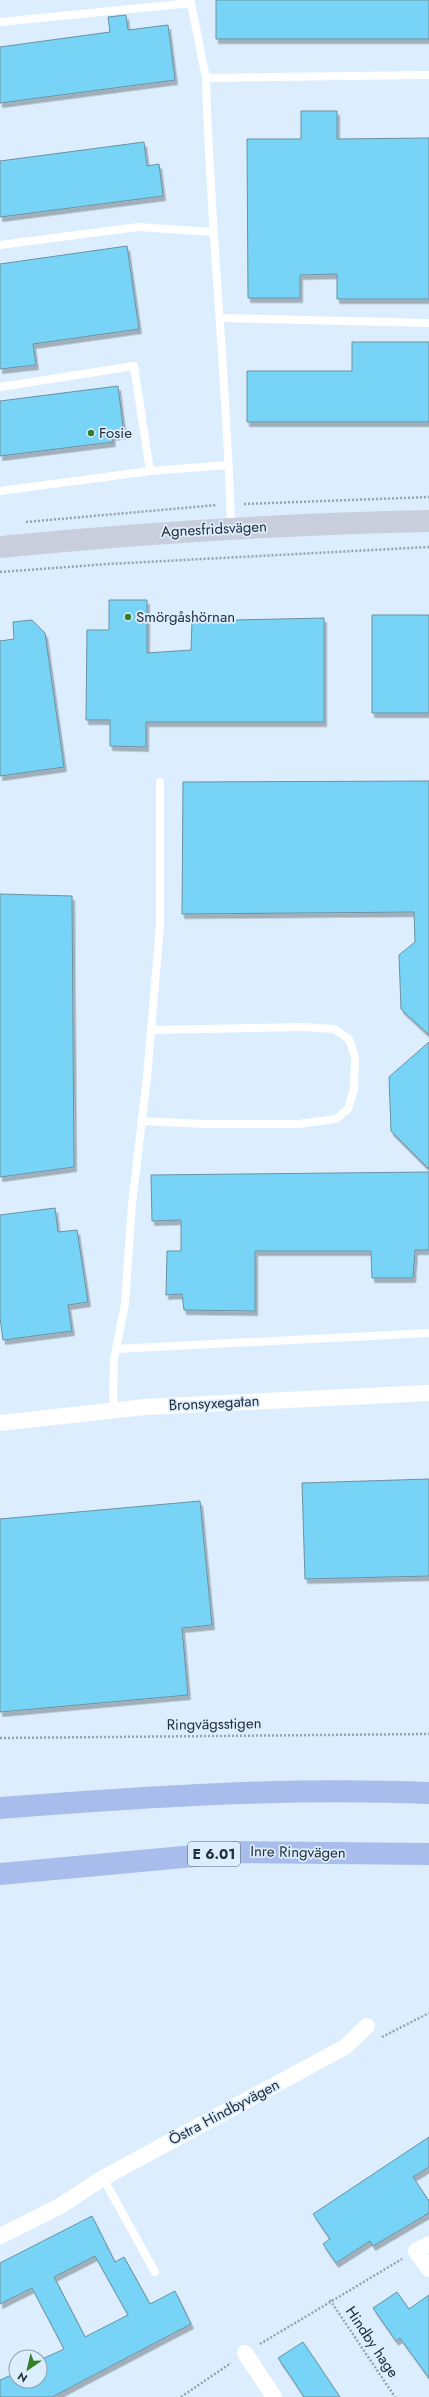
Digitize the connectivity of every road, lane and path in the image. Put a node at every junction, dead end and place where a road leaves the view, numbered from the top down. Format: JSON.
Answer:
{"nodes":[{"id":1,"x":0,"y":22,"type":"edge"},
{"id":2,"x":429,"y":75,"type":"edge"},
{"id":3,"x":206,"y":78,"type":"junction"},
{"id":4,"x":213,"y":232,"type":"junction"},
{"id":5,"x":0,"y":245,"type":"edge"},
{"id":6,"x":221,"y":318,"type":"junction"},
{"id":7,"x":429,"y":323,"type":"edge"},
{"id":8,"x":0,"y":387,"type":"edge"},
{"id":9,"x":229,"y":464,"type":"junction"},
{"id":10,"x":150,"y":472,"type":"junction"},
{"id":11,"x":0,"y":491,"type":"edge"},
{"id":12,"x":429,"y":521,"type":"edge"},
{"id":13,"x":231,"y":528,"type":"junction"},
{"id":14,"x":0,"y":547,"type":"edge"},
{"id":15,"x":429,"y":547,"type":"edge"},
{"id":16,"x":0,"y":572,"type":"edge"},
{"id":17,"x":160,"y":782,"type":"dead end"},
{"id":18,"x":151,"y":1030,"type":"junction"},
{"id":19,"x":142,"y":1122,"type":"junction"},
{"id":20,"x":429,"y":1333,"type":"edge"},
{"id":21,"x":116,"y":1349,"type":"junction"},
{"id":22,"x":429,"y":1393,"type":"edge"},
{"id":23,"x":113,"y":1411,"type":"junction"},
{"id":24,"x":0,"y":1423,"type":"edge"},
{"id":25,"x":429,"y":1734,"type":"edge"},
{"id":26,"x":0,"y":1738,"type":"edge"},
{"id":27,"x":429,"y":1793,"type":"edge"},
{"id":28,"x":0,"y":1808,"type":"edge"},
{"id":29,"x":429,"y":1854,"type":"edge"},
{"id":30,"x":34,"y":1871,"type":"junction"},
{"id":31,"x":0,"y":1874,"type":"edge"},
{"id":32,"x":0,"y":1879,"type":"edge"},
{"id":33,"x":429,"y":2013,"type":"edge"},
{"id":34,"x":367,"y":2026,"type":"dead end"},
{"id":35,"x":380,"y":2037,"type":"dead end"},
{"id":36,"x":103,"y":2178,"type":"junction"},
{"id":37,"x":0,"y":2236,"type":"edge"},
{"id":38,"x":423,"y":2248,"type":"edge"},
{"id":39,"x":429,"y":2269,"type":"edge"},
{"id":40,"x":155,"y":2272,"type":"dead end"},
{"id":41,"x":330,"y":2300,"type":"junction"},
{"id":42,"x":245,"y":2353,"type":"junction"},
{"id":43,"x":181,"y":2397,"type":"edge"},
{"id":44,"x":274,"y":2397,"type":"edge"},
{"id":45,"x":395,"y":2397,"type":"edge"}],
"edges":[{"from":1,"to":3,"type":"lane"},
{"from":2,"to":3,"type":"lane"},
{"from":3,"to":4,"type":"lane"},
{"from":4,"to":5,"type":"lane"},
{"from":4,"to":6,"type":"lane"},
{"from":6,"to":7,"type":"lane"},
{"from":6,"to":9,"type":"lane"},
{"from":8,"to":10,"type":"lane"},
{"from":9,"to":10,"type":"lane"},
{"from":9,"to":13,"type":"lane"},
{"from":10,"to":11,"type":"lane"},
{"from":12,"to":13,"type":"main road","name":"Agnesfridsvägen"},
{"from":13,"to":14,"type":"main road","name":"Agnesfridsvägen"},
{"from":15,"to":16,"type":"path"},
{"from":17,"to":18,"type":"lane"},
{"from":18,"to":19,"type":"lane"},
{"from":18,"to":19,"type":"lane"},
{"from":19,"to":21,"type":"lane"},
{"from":20,"to":21,"type":"lane"},
{"from":21,"to":23,"type":"lane"},
{"from":22,"to":23,"type":"street","name":"Bronsyxegatan"},
{"from":23,"to":24,"type":"street","name":"Bronsyxegatan"},
{"from":25,"to":26,"type":"path","name":"Ringvägsstigen"},
{"from":27,"to":28,"type":"highway"},
{"from":29,"to":30,"type":"highway","name":"Inre Ringvägen","number":"E 6.01"},
{"from":30,"to":31,"type":"highway","name":"Inre Ringvägen","number":"E 6.01"},
{"from":30,"to":32,"type":"highway"},
{"from":33,"to":35,"type":"path"},
{"from":34,"to":36,"type":"street","name":"Östra Hindbyvägen"},
{"from":36,"to":37,"type":"street","name":"Östra Hindbyvägen"},
{"from":36,"to":40,"type":"lane"},
{"from":38,"to":39,"type":"street"},
{"from":38,"to":41,"type":"path"},
{"from":41,"to":42,"type":"path"},
{"from":41,"to":45,"type":"path","name":"Hindby hage"},
{"from":42,"to":43,"type":"path"},
{"from":42,"to":44,"type":"street"}]}
